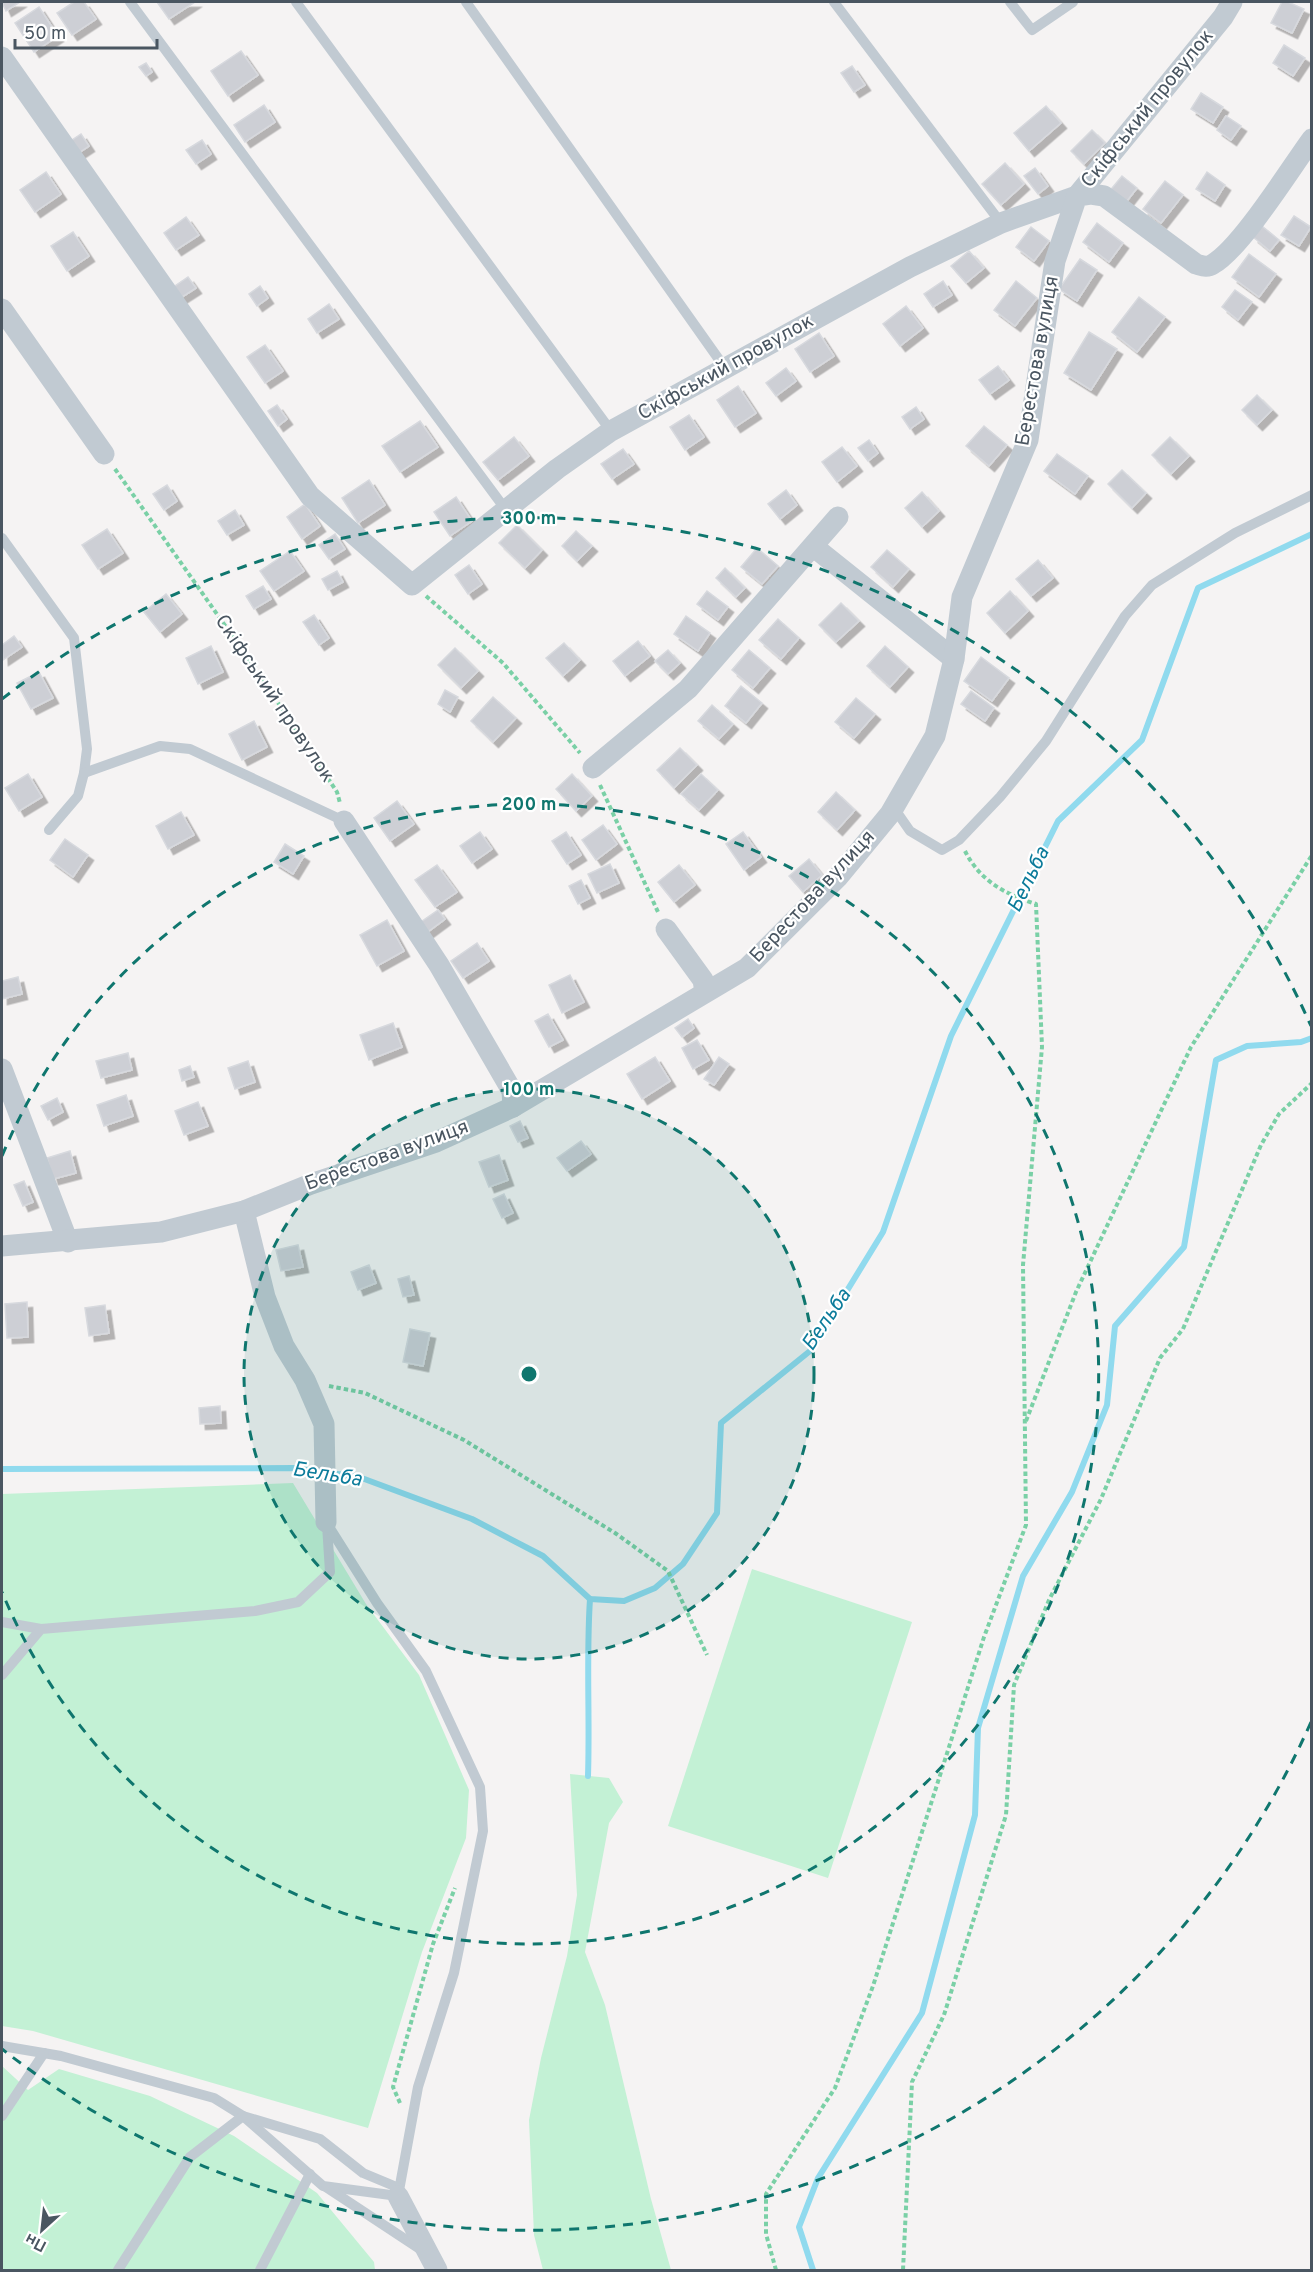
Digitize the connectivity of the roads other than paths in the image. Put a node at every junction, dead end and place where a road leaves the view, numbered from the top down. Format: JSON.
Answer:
{"nodes":[{"id":1,"x":130,"y":2,"type":"edge"},
{"id":2,"x":296,"y":2,"type":"edge"},
{"id":3,"x":466,"y":2,"type":"edge"},
{"id":4,"x":834,"y":2,"type":"edge"},
{"id":5,"x":1011,"y":2,"type":"edge"},
{"id":6,"x":1073,"y":2,"type":"edge"},
{"id":7,"x":1233,"y":2,"type":"edge"},
{"id":8,"x":2,"y":57,"type":"edge"},
{"id":9,"x":1311,"y":139,"type":"edge"},
{"id":10,"x":1077,"y":196,"type":"junction"},
{"id":11,"x":1001,"y":223,"type":"junction"},
{"id":12,"x":2,"y":309,"type":"edge"},
{"id":13,"x":725,"y":368,"type":"junction"},
{"id":14,"x":611,"y":431,"type":"junction"},
{"id":15,"x":104,"y":454,"type":"road end"},
{"id":16,"x":1311,"y":495,"type":"edge"},
{"id":17,"x":506,"y":510,"type":"junction"},
{"id":18,"x":838,"y":517,"type":"dead end"},
{"id":19,"x":2,"y":538,"type":"edge"},
{"id":20,"x":814,"y":547,"type":"junction"},
{"id":21,"x":954,"y":659,"type":"junction"},
{"id":22,"x":593,"y":768,"type":"road end"},
{"id":23,"x":84,"y":773,"type":"junction"},
{"id":24,"x":894,"y":808,"type":"junction"},
{"id":25,"x":344,"y":821,"type":"joint"},
{"id":26,"x":49,"y":830,"type":"dead end"},
{"id":27,"x":666,"y":929,"type":"road end"},
{"id":28,"x":705,"y":992,"type":"junction"},
{"id":29,"x":2,"y":1069,"type":"edge"},
{"id":30,"x":513,"y":1107,"type":"junction"},
{"id":31,"x":244,"y":1211,"type":"junction"},
{"id":32,"x":68,"y":1242,"type":"junction"},
{"id":33,"x":2,"y":1246,"type":"edge"},
{"id":34,"x":326,"y":1512,"type":"junction"},
{"id":35,"x":2,"y":1622,"type":"edge"},
{"id":36,"x":41,"y":1629,"type":"junction"},
{"id":37,"x":2,"y":1675,"type":"edge"},
{"id":38,"x":2,"y":2046,"type":"edge"},
{"id":39,"x":44,"y":2053,"type":"junction"},
{"id":40,"x":2,"y":2116,"type":"edge"},
{"id":41,"x":243,"y":2116,"type":"junction"},
{"id":42,"x":310,"y":2174,"type":"junction"},
{"id":43,"x":323,"y":2186,"type":"junction"},
{"id":44,"x":399,"y":2192,"type":"junction"},
{"id":45,"x":434,"y":2264,"type":"edge"},
{"id":46,"x":118,"y":2271,"type":"edge"},
{"id":47,"x":260,"y":2271,"type":"edge"}],
"edges":[{"from":1,"to":17,"type":"lane"},
{"from":2,"to":14,"type":"lane"},
{"from":3,"to":13,"type":"lane"},
{"from":4,"to":11,"type":"lane"},
{"from":5,"to":6,"type":"lane"},
{"from":7,"to":10,"type":"street","name":"Скіфський провулок"},
{"from":8,"to":17,"type":"street","name":"Скіфський провулок"},
{"from":9,"to":10,"type":"street"},
{"from":10,"to":11,"type":"street","name":"Скіфський провулок"},
{"from":10,"to":21,"type":"street","name":"Берестова вулиця"},
{"from":11,"to":13,"type":"street","name":"Скіфський провулок"},
{"from":12,"to":15,"type":"street"},
{"from":13,"to":14,"type":"street","name":"Скіфський провулок"},
{"from":14,"to":17,"type":"street","name":"Скіфський провулок"},
{"from":16,"to":24,"type":"lane"},
{"from":18,"to":20,"type":"street"},
{"from":19,"to":23,"type":"lane"},
{"from":20,"to":21,"type":"street"},
{"from":20,"to":22,"type":"street"},
{"from":21,"to":24,"type":"street","name":"Берестова вулиця"},
{"from":23,"to":25,"type":"lane"},
{"from":23,"to":26,"type":"lane"},
{"from":24,"to":28,"type":"street","name":"Берестова вулиця"},
{"from":25,"to":30,"type":"street"},
{"from":27,"to":28,"type":"street"},
{"from":28,"to":30,"type":"street","name":"Берестова вулиця"},
{"from":29,"to":32,"type":"street"},
{"from":30,"to":31,"type":"street","name":"Берестова вулиця"},
{"from":31,"to":32,"type":"street","name":"Берестова вулиця"},
{"from":31,"to":34,"type":"street"},
{"from":32,"to":33,"type":"street","name":"Берестова вулиця"},
{"from":34,"to":36,"type":"lane"},
{"from":34,"to":44,"type":"lane"},
{"from":35,"to":36,"type":"lane"},
{"from":36,"to":37,"type":"lane"},
{"from":38,"to":39,"type":"lane"},
{"from":39,"to":40,"type":"lane"},
{"from":39,"to":41,"type":"lane"},
{"from":41,"to":42,"type":"lane"},
{"from":41,"to":44,"type":"lane"},
{"from":41,"to":46,"type":"lane"},
{"from":42,"to":43,"type":"lane"},
{"from":42,"to":47,"type":"lane"},
{"from":43,"to":44,"type":"lane"},
{"from":43,"to":45,"type":"lane"},
{"from":44,"to":45,"type":"street"}]}
